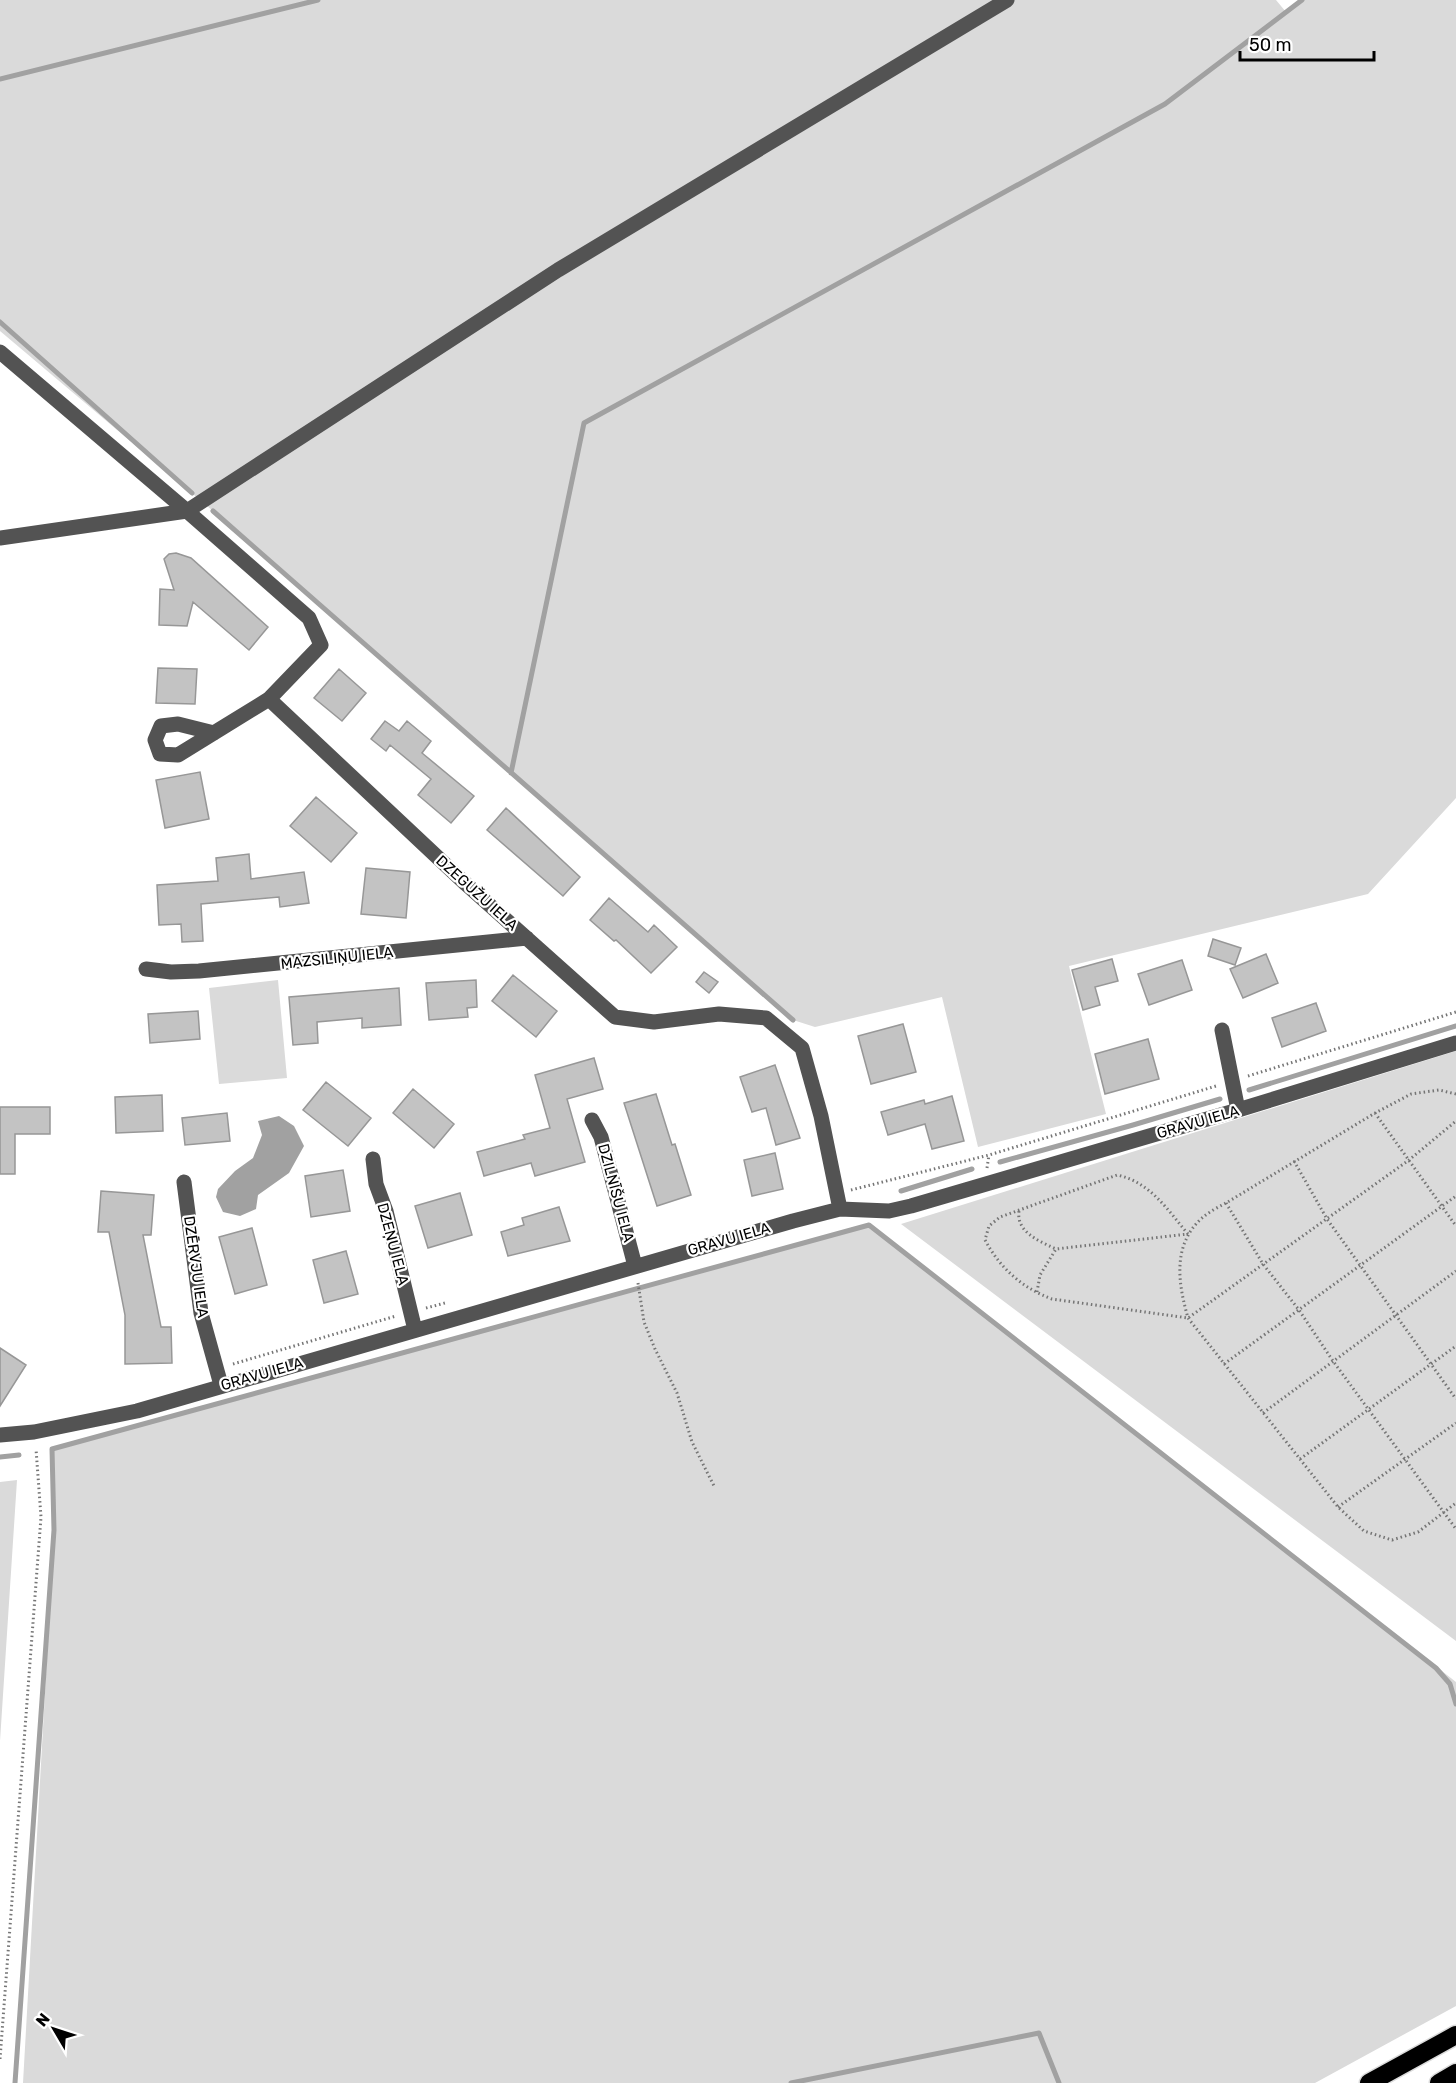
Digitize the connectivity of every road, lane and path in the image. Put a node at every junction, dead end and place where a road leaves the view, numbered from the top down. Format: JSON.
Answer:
{"nodes":[{"id":1,"x":1007,"y":0,"type":"edge"},
{"id":2,"x":0,"y":352,"type":"edge"},
{"id":3,"x":187,"y":511,"type":"junction"},
{"id":4,"x":0,"y":538,"type":"edge"},
{"id":5,"x":269,"y":699,"type":"junction"},
{"id":6,"x":214,"y":733,"type":"dead end"},
{"id":7,"x":527,"y":938,"type":"junction"},
{"id":8,"x":146,"y":969,"type":"dead end"},
{"id":9,"x":1222,"y":1030,"type":"dead end"},
{"id":10,"x":1456,"y":1042,"type":"edge"},
{"id":11,"x":1456,"y":1094,"type":"edge"},
{"id":12,"x":1238,"y":1110,"type":"junction"},
{"id":13,"x":1375,"y":1113,"type":"junction"},
{"id":14,"x":592,"y":1120,"type":"dead end"},
{"id":15,"x":1456,"y":1120,"type":"edge"},
{"id":16,"x":374,"y":1159,"type":"dead end"},
{"id":17,"x":1409,"y":1160,"type":"junction"},
{"id":18,"x":1294,"y":1161,"type":"junction"},
{"id":19,"x":184,"y":1182,"type":"dead end"},
{"id":20,"x":1456,"y":1197,"type":"edge"},
{"id":21,"x":1226,"y":1203,"type":"junction"},
{"id":22,"x":1442,"y":1207,"type":"junction"},
{"id":23,"x":840,"y":1209,"type":"junction"},
{"id":24,"x":1020,"y":1209,"type":"junction"},
{"id":25,"x":1327,"y":1219,"type":"junction"},
{"id":26,"x":1456,"y":1226,"type":"edge"},
{"id":27,"x":1188,"y":1234,"type":"junction"},
{"id":28,"x":1056,"y":1249,"type":"junction"},
{"id":29,"x":1263,"y":1264,"type":"junction"},
{"id":30,"x":635,"y":1266,"type":"junction"},
{"id":31,"x":1361,"y":1266,"type":"junction"},
{"id":32,"x":1456,"y":1271,"type":"edge"},
{"id":33,"x":1037,"y":1293,"type":"junction"},
{"id":34,"x":1299,"y":1310,"type":"junction"},
{"id":35,"x":1396,"y":1315,"type":"junction"},
{"id":36,"x":1188,"y":1318,"type":"junction"},
{"id":37,"x":416,"y":1330,"type":"junction"},
{"id":38,"x":1456,"y":1346,"type":"edge"},
{"id":39,"x":1333,"y":1361,"type":"junction"},
{"id":40,"x":1224,"y":1364,"type":"junction"},
{"id":41,"x":1431,"y":1364,"type":"junction"},
{"id":42,"x":221,"y":1385,"type":"junction"},
{"id":43,"x":1456,"y":1399,"type":"edge"},
{"id":44,"x":1368,"y":1409,"type":"junction"},
{"id":45,"x":1263,"y":1413,"type":"junction"},
{"id":46,"x":1456,"y":1423,"type":"edge"},
{"id":47,"x":34,"y":1432,"type":"junction"},
{"id":48,"x":0,"y":1435,"type":"edge"},
{"id":49,"x":1300,"y":1458,"type":"junction"},
{"id":50,"x":1405,"y":1459,"type":"junction"},
{"id":51,"x":715,"y":1488,"type":"dead end"},
{"id":52,"x":1456,"y":1503,"type":"edge"},
{"id":53,"x":1338,"y":1507,"type":"junction"},
{"id":54,"x":1444,"y":1512,"type":"junction"},
{"id":55,"x":1456,"y":1529,"type":"edge"},
{"id":56,"x":1456,"y":2035,"type":"edge"},
{"id":57,"x":0,"y":2059,"type":"edge"},
{"id":58,"x":1456,"y":2073,"type":"edge"},
{"id":59,"x":1369,"y":2083,"type":"edge"},
{"id":60,"x":1439,"y":2083,"type":"edge"}],
"edges":[{"from":1,"to":3,"type":"street"},
{"from":2,"to":3,"type":"street"},
{"from":3,"to":4,"type":"street"},
{"from":3,"to":5,"type":"street"},
{"from":5,"to":6,"type":"street"},
{"from":5,"to":7,"type":"street","name":"DZEGUŽU IELA"},
{"from":7,"to":8,"type":"street","name":"MAZSILIŅU IELA"},
{"from":7,"to":23,"type":"street","name":"DZEGUŽU IELA"},
{"from":9,"to":12,"type":"street"},
{"from":10,"to":12,"type":"street","name":"GRAVU IELA"},
{"from":11,"to":13,"type":"path"},
{"from":12,"to":23,"type":"street","name":"GRAVU IELA"},
{"from":13,"to":17,"type":"path"},
{"from":13,"to":18,"type":"path"},
{"from":14,"to":30,"type":"street","name":"DZILNĪŠU IELA"},
{"from":15,"to":17,"type":"path"},
{"from":16,"to":37,"type":"street","name":"DZEŅU IELA"},
{"from":17,"to":22,"type":"path"},
{"from":17,"to":25,"type":"path"},
{"from":18,"to":21,"type":"path"},
{"from":18,"to":25,"type":"path"},
{"from":19,"to":42,"type":"street","name":"DZĒRVJU IELA"},
{"from":20,"to":22,"type":"path"},
{"from":21,"to":27,"type":"path"},
{"from":21,"to":29,"type":"path"},
{"from":22,"to":26,"type":"path"},
{"from":22,"to":31,"type":"path"},
{"from":23,"to":30,"type":"street","name":"GRAVU IELA"},
{"from":24,"to":27,"type":"path"},
{"from":24,"to":28,"type":"path"},
{"from":24,"to":33,"type":"path"},
{"from":25,"to":29,"type":"path"},
{"from":25,"to":31,"type":"path"},
{"from":27,"to":28,"type":"path"},
{"from":27,"to":36,"type":"path"},
{"from":28,"to":33,"type":"path"},
{"from":29,"to":34,"type":"path"},
{"from":29,"to":36,"type":"path"},
{"from":30,"to":37,"type":"street","name":"GRAVU IELA"},
{"from":30,"to":51,"type":"path"},
{"from":31,"to":34,"type":"path"},
{"from":31,"to":35,"type":"path"},
{"from":32,"to":35,"type":"path"},
{"from":33,"to":36,"type":"path"},
{"from":34,"to":39,"type":"path"},
{"from":34,"to":40,"type":"path"},
{"from":35,"to":39,"type":"path"},
{"from":35,"to":41,"type":"path"},
{"from":36,"to":40,"type":"path"},
{"from":37,"to":42,"type":"street","name":"GRAVU IELA"},
{"from":38,"to":41,"type":"path"},
{"from":39,"to":44,"type":"path"},
{"from":39,"to":45,"type":"path"},
{"from":40,"to":45,"type":"path"},
{"from":41,"to":43,"type":"path"},
{"from":41,"to":44,"type":"path"},
{"from":42,"to":47,"type":"street","name":"GRAVU IELA"},
{"from":44,"to":49,"type":"path"},
{"from":44,"to":50,"type":"path"},
{"from":45,"to":49,"type":"path"},
{"from":46,"to":50,"type":"path"},
{"from":47,"to":48,"type":"street","name":"GRAVU IELA"},
{"from":47,"to":57,"type":"path"},
{"from":49,"to":53,"type":"path"},
{"from":50,"to":53,"type":"path"},
{"from":50,"to":54,"type":"path"},
{"from":52,"to":54,"type":"path"},
{"from":53,"to":54,"type":"path"},
{"from":54,"to":55,"type":"path"},
{"from":56,"to":59,"type":"highway"},
{"from":58,"to":60,"type":"highway"}]}
